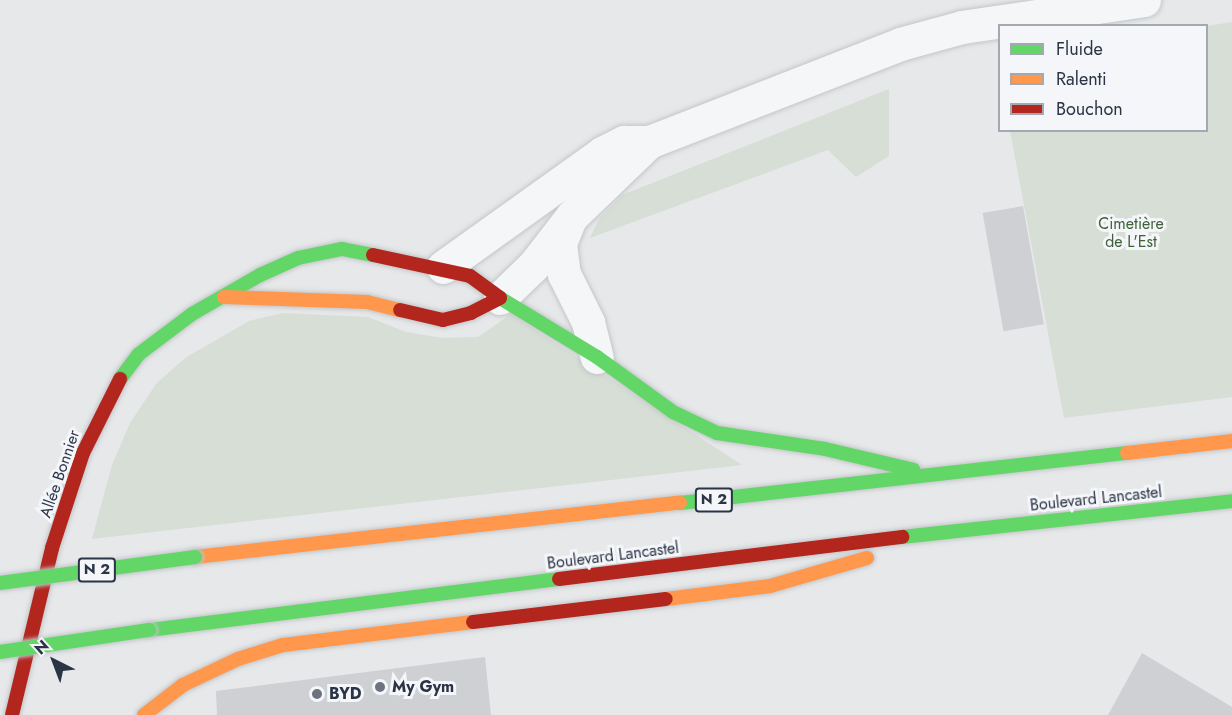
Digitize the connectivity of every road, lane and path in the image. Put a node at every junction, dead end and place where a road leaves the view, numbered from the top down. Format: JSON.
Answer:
{"nodes":[{"id":1,"x":1144,"y":0,"type":"edge"},
{"id":2,"x":649,"y":142,"type":"junction"},
{"id":3,"x":572,"y":216,"type":"junction"},
{"id":4,"x":443,"y":267,"type":"junction"},
{"id":5,"x":224,"y":297,"type":"junction"},
{"id":6,"x":500,"y":298,"type":"junction"},
{"id":7,"x":597,"y":357,"type":"junction"},
{"id":8,"x":1232,"y":441,"type":"edge"},
{"id":9,"x":936,"y":475,"type":"junction"},
{"id":10,"x":1232,"y":501,"type":"edge"},
{"id":11,"x":959,"y":530,"type":"junction"},
{"id":12,"x":0,"y":583,"type":"edge"},
{"id":13,"x":0,"y":652,"type":"edge"},
{"id":14,"x":12,"y":715,"type":"edge"},
{"id":15,"x":144,"y":715,"type":"edge"}],
"edges":[{"from":1,"to":2,"type":"street"},
{"from":2,"to":3,"type":"street"},
{"from":2,"to":4,"type":"street"},
{"from":3,"to":6,"type":"street"},
{"from":3,"to":7,"type":"street"},
{"from":4,"to":5,"type":"main road","name":"Allée Bonnier"},
{"from":4,"to":6,"type":"main road","name":"Allée Bonnier"},
{"from":5,"to":6,"type":"main road"},
{"from":5,"to":14,"type":"main road","name":"Allée Bonnier"},
{"from":6,"to":7,"type":"main road","name":"Allée Bonnier"},
{"from":7,"to":9,"type":"main road","name":"Allée Bonnier"},
{"from":8,"to":9,"type":"main road","number":"N 2"},
{"from":9,"to":12,"type":"main road","number":"N 2","bridge":true},
{"from":10,"to":11,"type":"main road","name":"Boulevard Lancastel"},
{"from":11,"to":13,"type":"main road","name":"Boulevard Lancastel","bridge":true},
{"from":11,"to":15,"type":"main road"}]}
